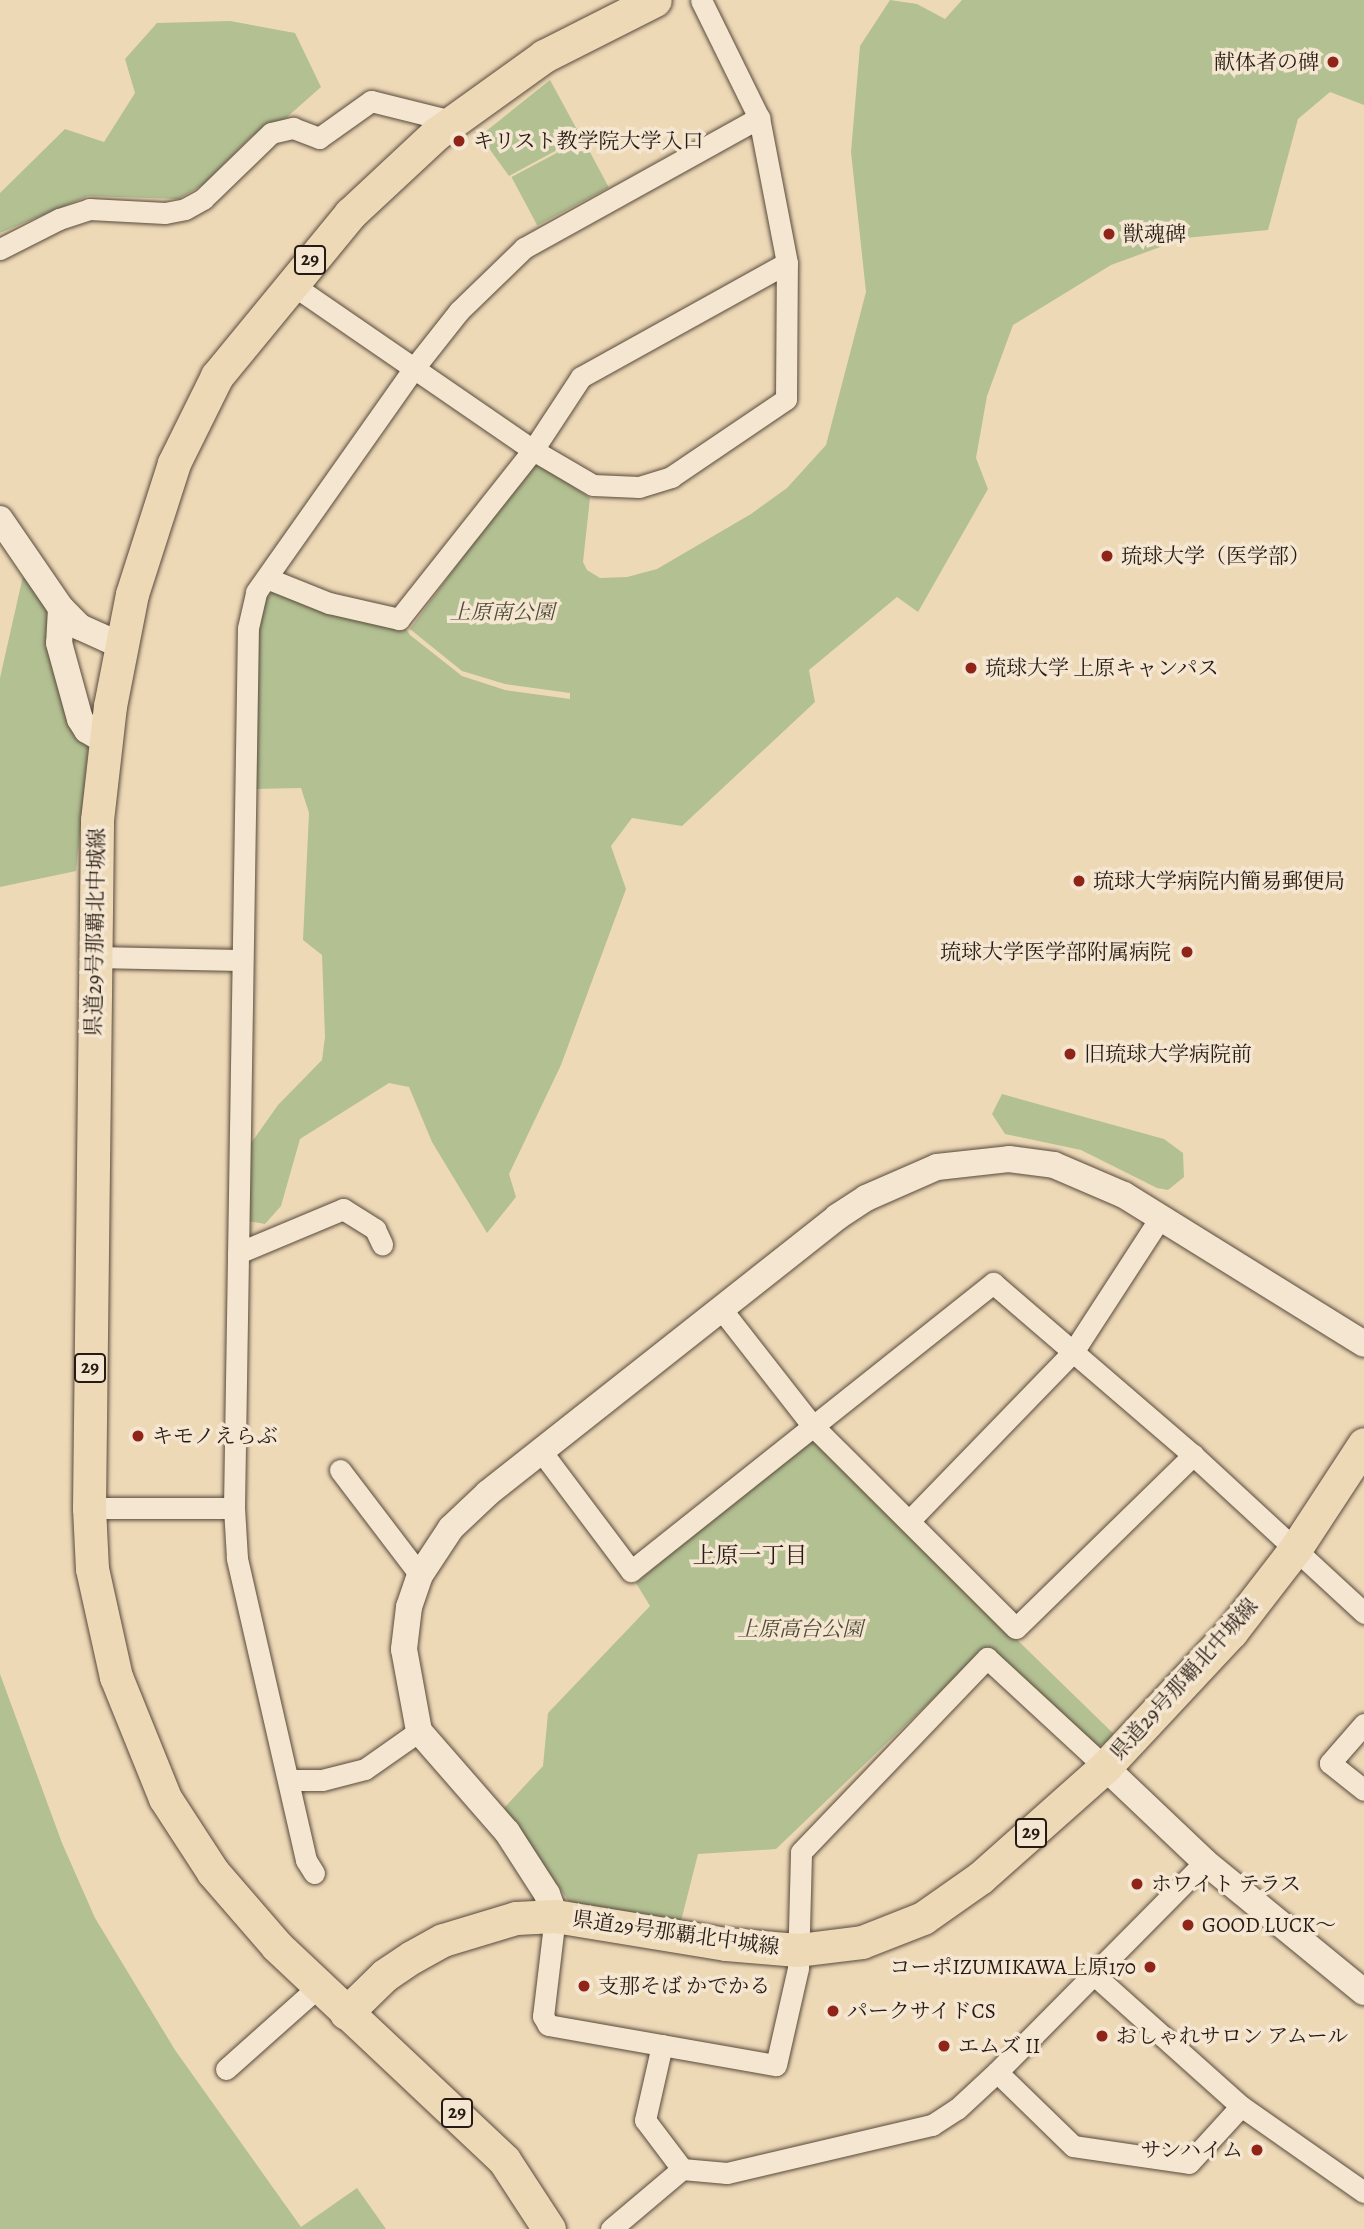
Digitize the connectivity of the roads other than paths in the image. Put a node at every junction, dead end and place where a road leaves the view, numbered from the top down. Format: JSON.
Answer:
{"nodes":[{"id":1,"x":655,"y":0,"type":"edge"},
{"id":2,"x":701,"y":0,"type":"edge"},
{"id":3,"x":759,"y":118,"type":"junction"},
{"id":4,"x":452,"y":121,"type":"junction"},
{"id":5,"x":0,"y":249,"type":"edge"},
{"id":6,"x":787,"y":263,"type":"junction"},
{"id":7,"x":290,"y":283,"type":"junction"},
{"id":8,"x":414,"y":368,"type":"junction"},
{"id":9,"x":533,"y":450,"type":"junction"},
{"id":10,"x":0,"y":520,"type":"edge"},
{"id":11,"x":270,"y":579,"type":"junction"},
{"id":12,"x":61,"y":608,"type":"junction"},
{"id":13,"x":120,"y":645,"type":"junction"},
{"id":14,"x":105,"y":741,"type":"junction"},
{"id":15,"x":94,"y":957,"type":"junction"},
{"id":16,"x":241,"y":960,"type":"junction"},
{"id":17,"x":1160,"y":1218,"type":"junction"},
{"id":18,"x":382,"y":1244,"type":"dead end"},
{"id":19,"x":238,"y":1253,"type":"junction"},
{"id":20,"x":722,"y":1310,"type":"junction"},
{"id":21,"x":1364,"y":1344,"type":"edge"},
{"id":22,"x":1073,"y":1352,"type":"junction"},
{"id":23,"x":811,"y":1424,"type":"junction"},
{"id":24,"x":1364,"y":1444,"type":"edge"},
{"id":25,"x":541,"y":1451,"type":"junction"},
{"id":26,"x":1193,"y":1455,"type":"junction"},
{"id":27,"x":340,"y":1470,"type":"dead end"},
{"id":28,"x":89,"y":1508,"type":"junction"},
{"id":29,"x":234,"y":1508,"type":"junction"},
{"id":30,"x":909,"y":1521,"type":"junction"},
{"id":31,"x":1296,"y":1548,"type":"junction"},
{"id":32,"x":420,"y":1575,"type":"junction"},
{"id":33,"x":1364,"y":1613,"type":"edge"},
{"id":34,"x":1364,"y":1724,"type":"edge"},
{"id":35,"x":419,"y":1731,"type":"junction"},
{"id":36,"x":1105,"y":1767,"type":"junction"},
{"id":37,"x":290,"y":1780,"type":"junction"},
{"id":38,"x":1364,"y":1790,"type":"edge"},
{"id":39,"x":1205,"y":1861,"type":"junction"},
{"id":40,"x":314,"y":1873,"type":"dead end"},
{"id":41,"x":555,"y":1916,"type":"junction"},
{"id":42,"x":798,"y":1950,"type":"junction"},
{"id":43,"x":1092,"y":1973,"type":"junction"},
{"id":44,"x":318,"y":1986,"type":"junction"},
{"id":45,"x":1364,"y":1992,"type":"edge"},
{"id":46,"x":346,"y":2013,"type":"junction"},
{"id":47,"x":662,"y":2045,"type":"junction"},
{"id":48,"x":226,"y":2069,"type":"dead end"},
{"id":49,"x":997,"y":2072,"type":"junction"},
{"id":50,"x":1241,"y":2106,"type":"junction"},
{"id":51,"x":682,"y":2169,"type":"junction"},
{"id":52,"x":1364,"y":2192,"type":"edge"},
{"id":53,"x":549,"y":2229,"type":"edge"},
{"id":54,"x":611,"y":2229,"type":"edge"}],
"edges":[{"from":1,"to":4,"type":"main road","name":"県道29号那覇北中城線","number":"29"},
{"from":2,"to":3,"type":"street"},
{"from":3,"to":6,"type":"street"},
{"from":3,"to":8,"type":"street"},
{"from":4,"to":5,"type":"street"},
{"from":4,"to":7,"type":"main road","name":"県道29号那覇北中城線","number":"29"},
{"from":6,"to":9,"type":"street"},
{"from":6,"to":9,"type":"street"},
{"from":7,"to":8,"type":"street"},
{"from":7,"to":13,"type":"main road","name":"県道29号那覇北中城線","number":"29"},
{"from":8,"to":9,"type":"street"},
{"from":8,"to":11,"type":"street"},
{"from":9,"to":11,"type":"street"},
{"from":10,"to":12,"type":"street"},
{"from":11,"to":16,"type":"street"},
{"from":12,"to":13,"type":"street"},
{"from":12,"to":14,"type":"street"},
{"from":13,"to":14,"type":"main road","name":"県道29号那覇北中城線","number":"29"},
{"from":14,"to":15,"type":"main road","name":"県道29号那覇北中城線","number":"29"},
{"from":15,"to":16,"type":"street"},
{"from":15,"to":28,"type":"main road","name":"県道29号那覇北中城線","number":"29"},
{"from":16,"to":19,"type":"street"},
{"from":17,"to":20,"type":"street"},
{"from":17,"to":21,"type":"street"},
{"from":17,"to":22,"type":"street"},
{"from":18,"to":19,"type":"street"},
{"from":19,"to":29,"type":"street"},
{"from":20,"to":23,"type":"street"},
{"from":20,"to":25,"type":"street"},
{"from":22,"to":23,"type":"street"},
{"from":22,"to":26,"type":"street"},
{"from":22,"to":30,"type":"street"},
{"from":23,"to":25,"type":"street"},
{"from":23,"to":30,"type":"street"},
{"from":24,"to":31,"type":"main road","name":"県道29号那覇北中城線","number":"29"},
{"from":25,"to":32,"type":"street"},
{"from":26,"to":30,"type":"street"},
{"from":26,"to":31,"type":"street"},
{"from":27,"to":32,"type":"street"},
{"from":28,"to":29,"type":"street"},
{"from":28,"to":44,"type":"main road","name":"県道29号那覇北中城線","number":"29"},
{"from":29,"to":37,"type":"street"},
{"from":31,"to":33,"type":"street"},
{"from":31,"to":36,"type":"main road","name":"県道29号那覇北中城線","number":"29"},
{"from":32,"to":35,"type":"street"},
{"from":34,"to":38,"type":"street"},
{"from":35,"to":37,"type":"street"},
{"from":35,"to":41,"type":"street"},
{"from":36,"to":39,"type":"street"},
{"from":36,"to":42,"type":"main road","name":"県道29号那覇北中城線","number":"29"},
{"from":36,"to":42,"type":"street"},
{"from":37,"to":40,"type":"street"},
{"from":39,"to":43,"type":"street"},
{"from":39,"to":45,"type":"street"},
{"from":41,"to":42,"type":"main road","name":"県道29号那覇北中城線","number":"29"},
{"from":41,"to":46,"type":"main road","name":"県道29号那覇北中城線","number":"29"},
{"from":41,"to":47,"type":"street"},
{"from":42,"to":47,"type":"street"},
{"from":43,"to":49,"type":"street"},
{"from":43,"to":50,"type":"street"},
{"from":44,"to":46,"type":"main road","name":"県道29号那覇北中城線","number":"29"},
{"from":44,"to":48,"type":"street"},
{"from":46,"to":53,"type":"main road","name":"県道29号那覇北中城線","number":"29"},
{"from":47,"to":51,"type":"street"},
{"from":49,"to":50,"type":"street"},
{"from":49,"to":51,"type":"street"},
{"from":50,"to":52,"type":"street"},
{"from":51,"to":54,"type":"street"}]}
